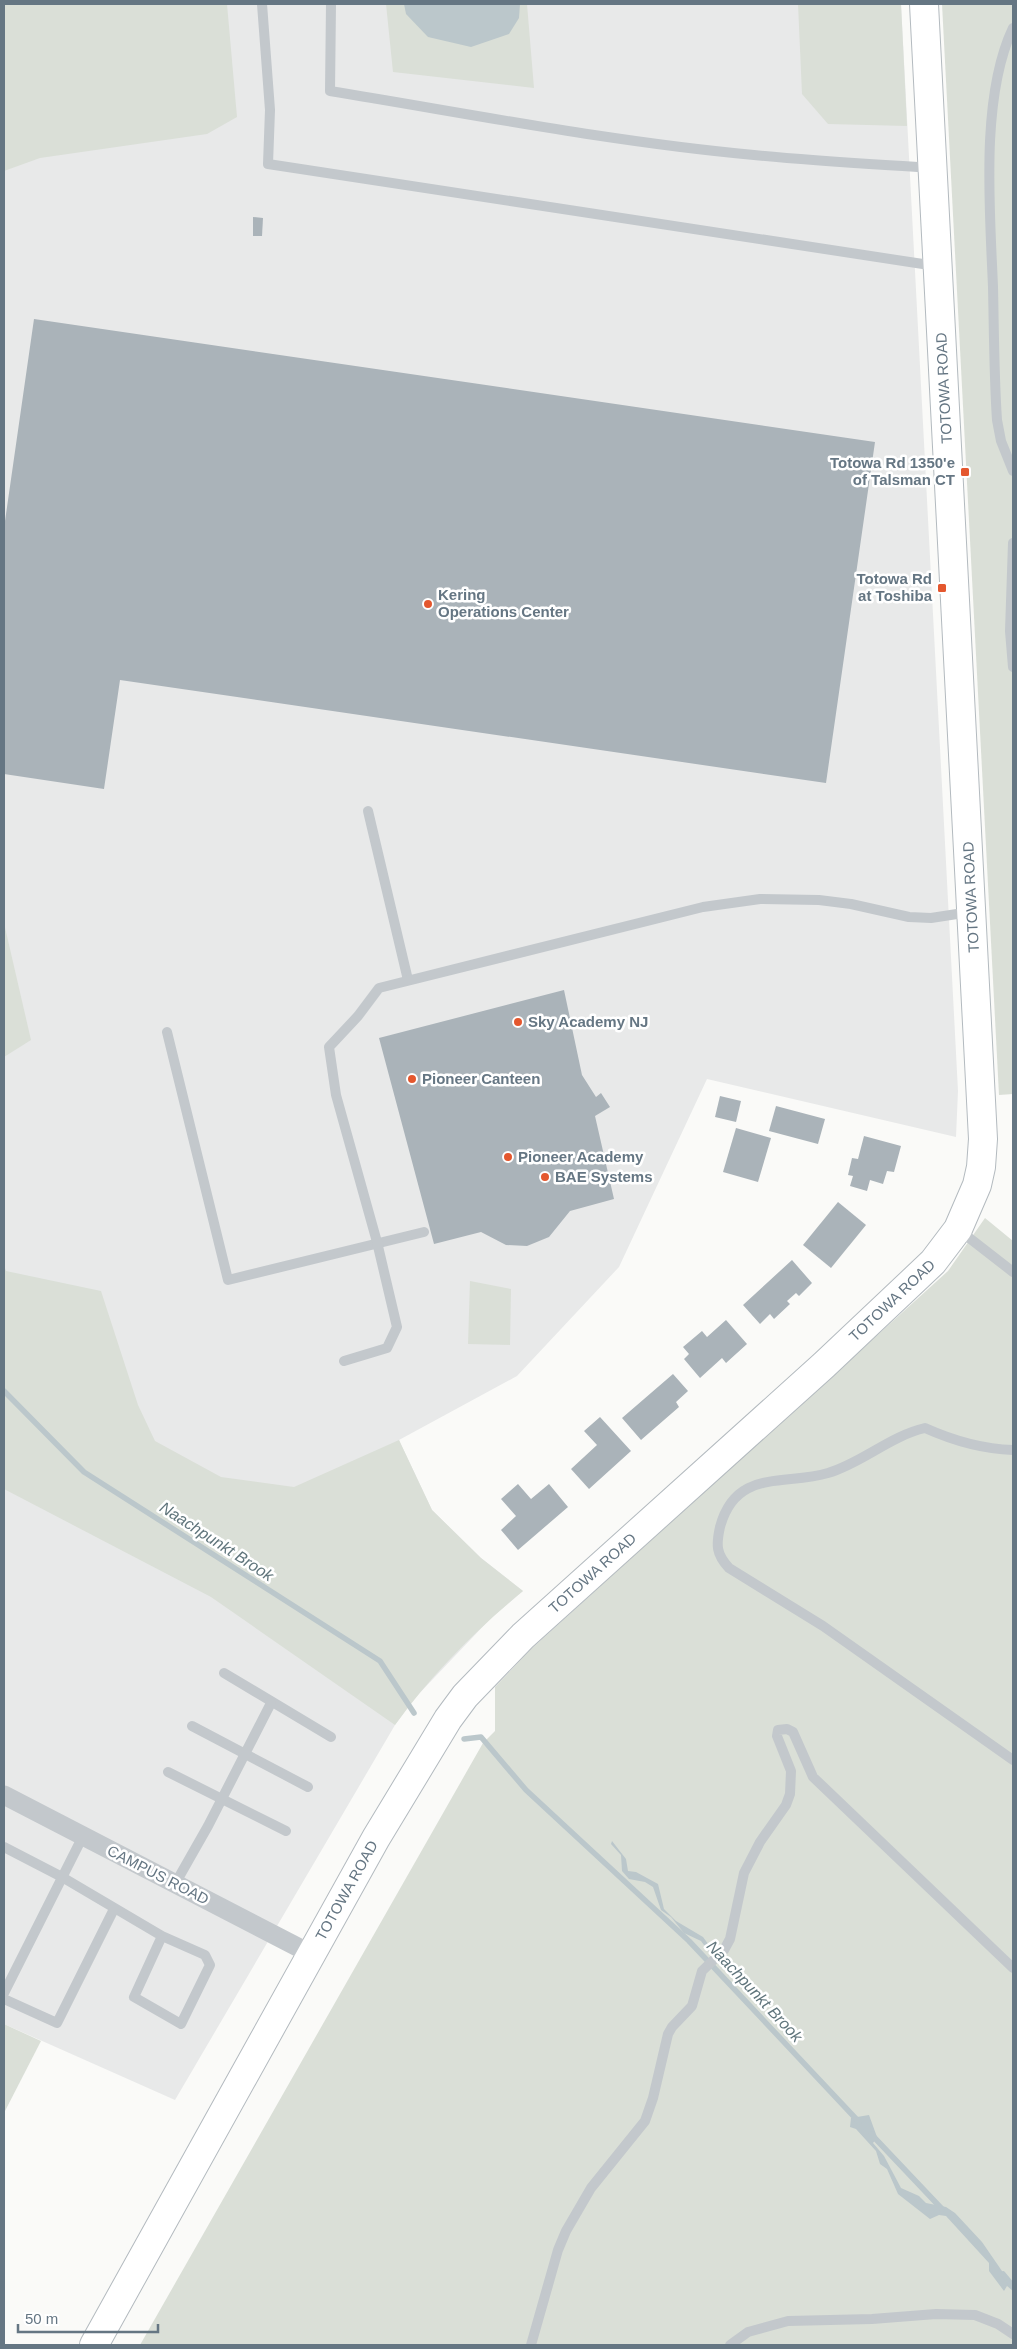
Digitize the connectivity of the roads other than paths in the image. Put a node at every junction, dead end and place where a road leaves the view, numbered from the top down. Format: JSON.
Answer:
{"nodes":[{"id":1,"x":262,"y":4,"type":"edge"},
{"id":2,"x":331,"y":4,"type":"edge"},
{"id":3,"x":924,"y":4,"type":"edge"},
{"id":4,"x":1013,"y":28,"type":"edge"},
{"id":5,"x":932,"y":168,"type":"junction"},
{"id":6,"x":938,"y":266,"type":"junction"},
{"id":7,"x":1013,"y":471,"type":"edge"},
{"id":8,"x":1013,"y":543,"type":"edge"},
{"id":9,"x":1013,"y":667,"type":"edge"},
{"id":10,"x":368,"y":811,"type":"dead end"},
{"id":11,"x":971,"y":912,"type":"junction"},
{"id":12,"x":408,"y":980,"type":"junction"},
{"id":13,"x":168,"y":1032,"type":"dead end"},
{"id":14,"x":958,"y":1229,"type":"junction"},
{"id":15,"x":424,"y":1232,"type":"dead end"},
{"id":16,"x":377,"y":1242,"type":"junction"},
{"id":17,"x":1013,"y":1272,"type":"edge"},
{"id":18,"x":344,"y":1361,"type":"dead end"},
{"id":19,"x":1013,"y":1450,"type":"edge"},
{"id":20,"x":224,"y":1674,"type":"dead end"},
{"id":21,"x":271,"y":1703,"type":"junction"},
{"id":22,"x":192,"y":1726,"type":"dead end"},
{"id":23,"x":331,"y":1737,"type":"dead end"},
{"id":24,"x":246,"y":1754,"type":"junction"},
{"id":25,"x":1013,"y":1760,"type":"edge"},
{"id":26,"x":168,"y":1772,"type":"dead end"},
{"id":27,"x":308,"y":1787,"type":"dead end"},
{"id":28,"x":4,"y":1795,"type":"edge"},
{"id":29,"x":222,"y":1800,"type":"junction"},
{"id":30,"x":286,"y":1830,"type":"dead end"},
{"id":31,"x":83,"y":1836,"type":"junction"},
{"id":32,"x":5,"y":1850,"type":"edge"},
{"id":33,"x":62,"y":1877,"type":"junction"},
{"id":34,"x":175,"y":1884,"type":"junction"},
{"id":35,"x":114,"y":1909,"type":"junction"},
{"id":36,"x":162,"y":1936,"type":"junction"},
{"id":37,"x":313,"y":1956,"type":"junction"},
{"id":38,"x":1013,"y":1968,"type":"edge"},
{"id":39,"x":4,"y":1993,"type":"edge"},
{"id":40,"x":4,"y":1999,"type":"edge"},
{"id":41,"x":1013,"y":2334,"type":"edge"},
{"id":42,"x":94,"y":2345,"type":"edge"},
{"id":43,"x":531,"y":2345,"type":"edge"},
{"id":44,"x":730,"y":2345,"type":"edge"}],
"edges":[{"from":1,"to":6,"type":"lane"},
{"from":2,"to":5,"type":"lane"},
{"from":3,"to":5,"type":"main road","name":"TOTOWA ROAD"},
{"from":4,"to":7,"type":"lane"},
{"from":5,"to":6,"type":"main road","name":"TOTOWA ROAD"},
{"from":6,"to":11,"type":"main road","name":"TOTOWA ROAD"},
{"from":8,"to":9,"type":"lane"},
{"from":10,"to":12,"type":"lane"},
{"from":11,"to":12,"type":"lane"},
{"from":11,"to":14,"type":"main road","name":"TOTOWA ROAD"},
{"from":12,"to":16,"type":"lane"},
{"from":13,"to":16,"type":"lane"},
{"from":14,"to":17,"type":"lane"},
{"from":14,"to":37,"type":"main road","name":"TOTOWA ROAD"},
{"from":15,"to":16,"type":"lane"},
{"from":16,"to":18,"type":"lane"},
{"from":19,"to":25,"type":"lane"},
{"from":20,"to":21,"type":"lane"},
{"from":21,"to":23,"type":"lane"},
{"from":21,"to":24,"type":"lane"},
{"from":22,"to":24,"type":"lane"},
{"from":24,"to":27,"type":"lane"},
{"from":24,"to":29,"type":"lane"},
{"from":26,"to":29,"type":"lane"},
{"from":28,"to":31,"type":"street","name":"CAMPUS ROAD"},
{"from":29,"to":30,"type":"lane"},
{"from":29,"to":34,"type":"lane"},
{"from":31,"to":33,"type":"lane"},
{"from":31,"to":34,"type":"street","name":"CAMPUS ROAD"},
{"from":32,"to":33,"type":"lane"},
{"from":33,"to":35,"type":"lane"},
{"from":33,"to":39,"type":"lane"},
{"from":34,"to":37,"type":"street","name":"CAMPUS ROAD"},
{"from":35,"to":36,"type":"lane"},
{"from":35,"to":40,"type":"lane"},
{"from":36,"to":36,"type":"lane"},
{"from":37,"to":42,"type":"main road","name":"TOTOWA ROAD"},
{"from":38,"to":43,"type":"lane"},
{"from":41,"to":44,"type":"lane"}]}
